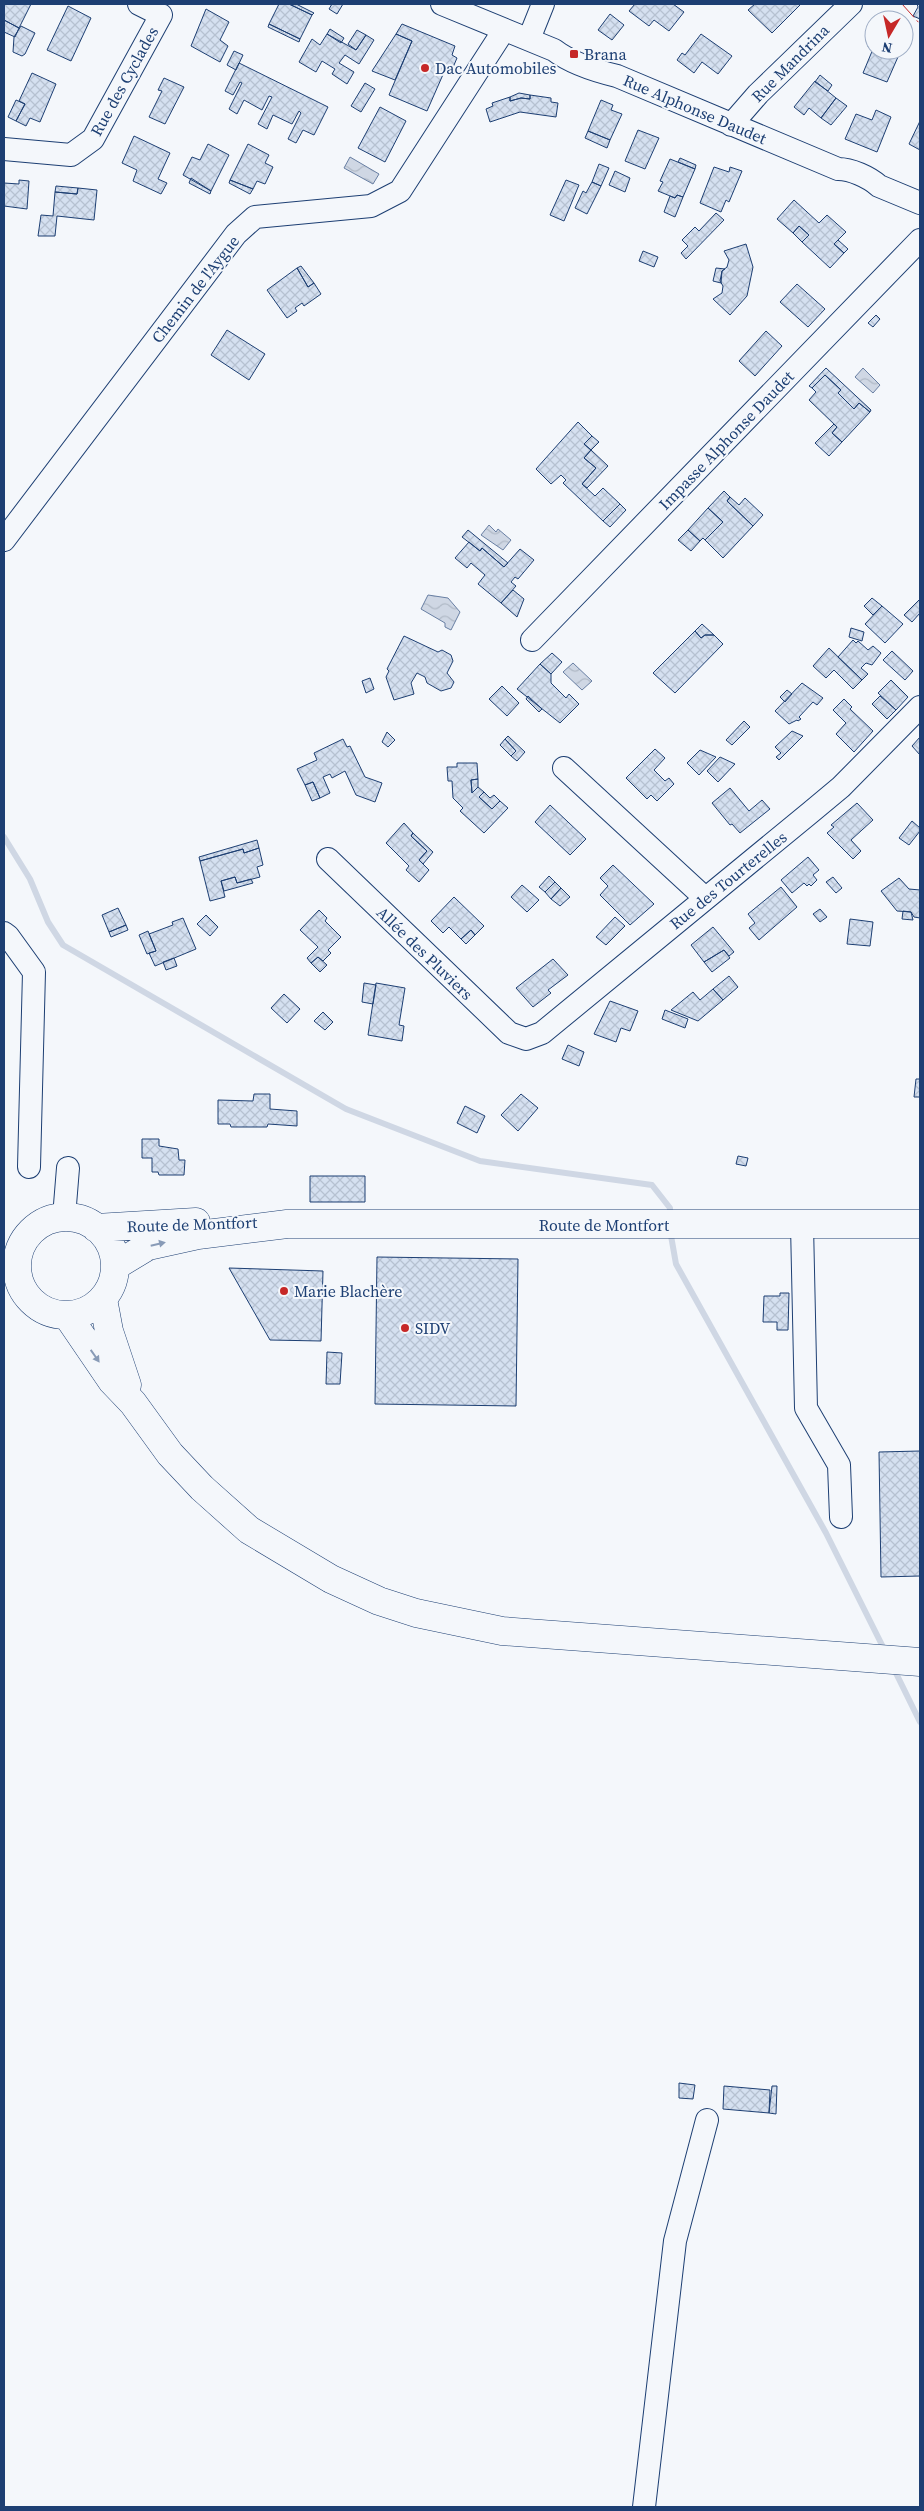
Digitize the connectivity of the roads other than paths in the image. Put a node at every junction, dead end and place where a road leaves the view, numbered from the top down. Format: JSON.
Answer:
{"nodes":[{"id":1,"x":139,"y":4,"type":"edge"},
{"id":2,"x":442,"y":4,"type":"edge"},
{"id":3,"x":544,"y":4,"type":"edge"},
{"id":4,"x":851,"y":4,"type":"edge"},
{"id":5,"x":504,"y":30,"type":"junction"},
{"id":6,"x":529,"y":39,"type":"junction"},
{"id":7,"x":732,"y":125,"type":"junction"},
{"id":8,"x":4,"y":150,"type":"edge"},
{"id":9,"x":920,"y":203,"type":"edge"},
{"id":10,"x":920,"y":240,"type":"edge"},
{"id":11,"x":4,"y":540,"type":"edge"},
{"id":12,"x":532,"y":640,"type":"dead end"},
{"id":13,"x":920,"y":707,"type":"edge"},
{"id":14,"x":564,"y":768,"type":"dead end"},
{"id":15,"x":328,"y":859,"type":"dead end"},
{"id":16,"x":705,"y":898,"type":"junction"},
{"id":17,"x":4,"y":933,"type":"edge"},
{"id":18,"x":526,"y":1039,"type":"joint"},
{"id":19,"x":28,"y":1167,"type":"dead end"},
{"id":20,"x":68,"y":1168,"type":"dead end"},
{"id":21,"x":64,"y":1217,"type":"junction"},
{"id":22,"x":287,"y":1224,"type":"junction"},
{"id":23,"x":802,"y":1224,"type":"junction"},
{"id":24,"x":920,"y":1224,"type":"edge"},
{"id":25,"x":96,"y":1228,"type":"junction"},
{"id":26,"x":16,"y":1233,"type":"edge"},
{"id":27,"x":115,"y":1266,"type":"junction"},
{"id":28,"x":10,"y":1269,"type":"edge"},
{"id":29,"x":103,"y":1299,"type":"junction"},
{"id":30,"x":67,"y":1316,"type":"junction"},
{"id":31,"x":133,"y":1403,"type":"junction"},
{"id":32,"x":841,"y":1518,"type":"dead end"},
{"id":33,"x":920,"y":1662,"type":"edge"},
{"id":34,"x":707,"y":2120,"type":"dead end"},
{"id":35,"x":644,"y":2507,"type":"edge"}],
"edges":[{"from":1,"to":8,"type":"street","name":"Rue des Cyclades"},
{"from":2,"to":5,"type":"street","name":"Rue Alphonse Daudet"},
{"from":3,"to":6,"type":"street"},
{"from":4,"to":7,"type":"street","name":"Rue Mandrina"},
{"from":5,"to":6,"type":"street","name":"Rue Alphonse Daudet"},
{"from":5,"to":11,"type":"street","name":"Chemin de l'Aygue"},
{"from":6,"to":7,"type":"street","name":"Rue Alphonse Daudet"},
{"from":7,"to":9,"type":"street","name":"Rue Alphonse Daudet"},
{"from":10,"to":12,"type":"street","name":"Impasse Alphonse Daudet"},
{"from":13,"to":16,"type":"street","name":"Rue des Tourterelles"},
{"from":14,"to":16,"type":"street"},
{"from":15,"to":18,"type":"street","name":"Allée des Pluviers"},
{"from":16,"to":18,"type":"street","name":"Rue des Tourterelles"},
{"from":17,"to":19,"type":"street"},
{"from":20,"to":21,"type":"street"},
{"from":21,"to":25,"type":"main road"},
{"from":21,"to":26,"type":"main road"},
{"from":22,"to":23,"type":"main road","name":"Route de Montfort"},
{"from":22,"to":25,"type":"main road","name":"Route de Montfort"},
{"from":27,"to":22,"type":"main road","name":"Route de Montfort","one_way":true},
{"from":23,"to":24,"type":"main road","name":"Route de Montfort"},
{"from":23,"to":32,"type":"street"},
{"from":25,"to":27,"type":"main road"},
{"from":26,"to":28,"type":"main road"},
{"from":27,"to":29,"type":"main road"},
{"from":28,"to":30,"type":"main road"},
{"from":29,"to":30,"type":"main road"},
{"from":29,"to":31,"type":"main road"},
{"from":30,"to":31,"type":"main road","one_way":true},
{"from":31,"to":33,"type":"main road"},
{"from":34,"to":35,"type":"street"}]}
